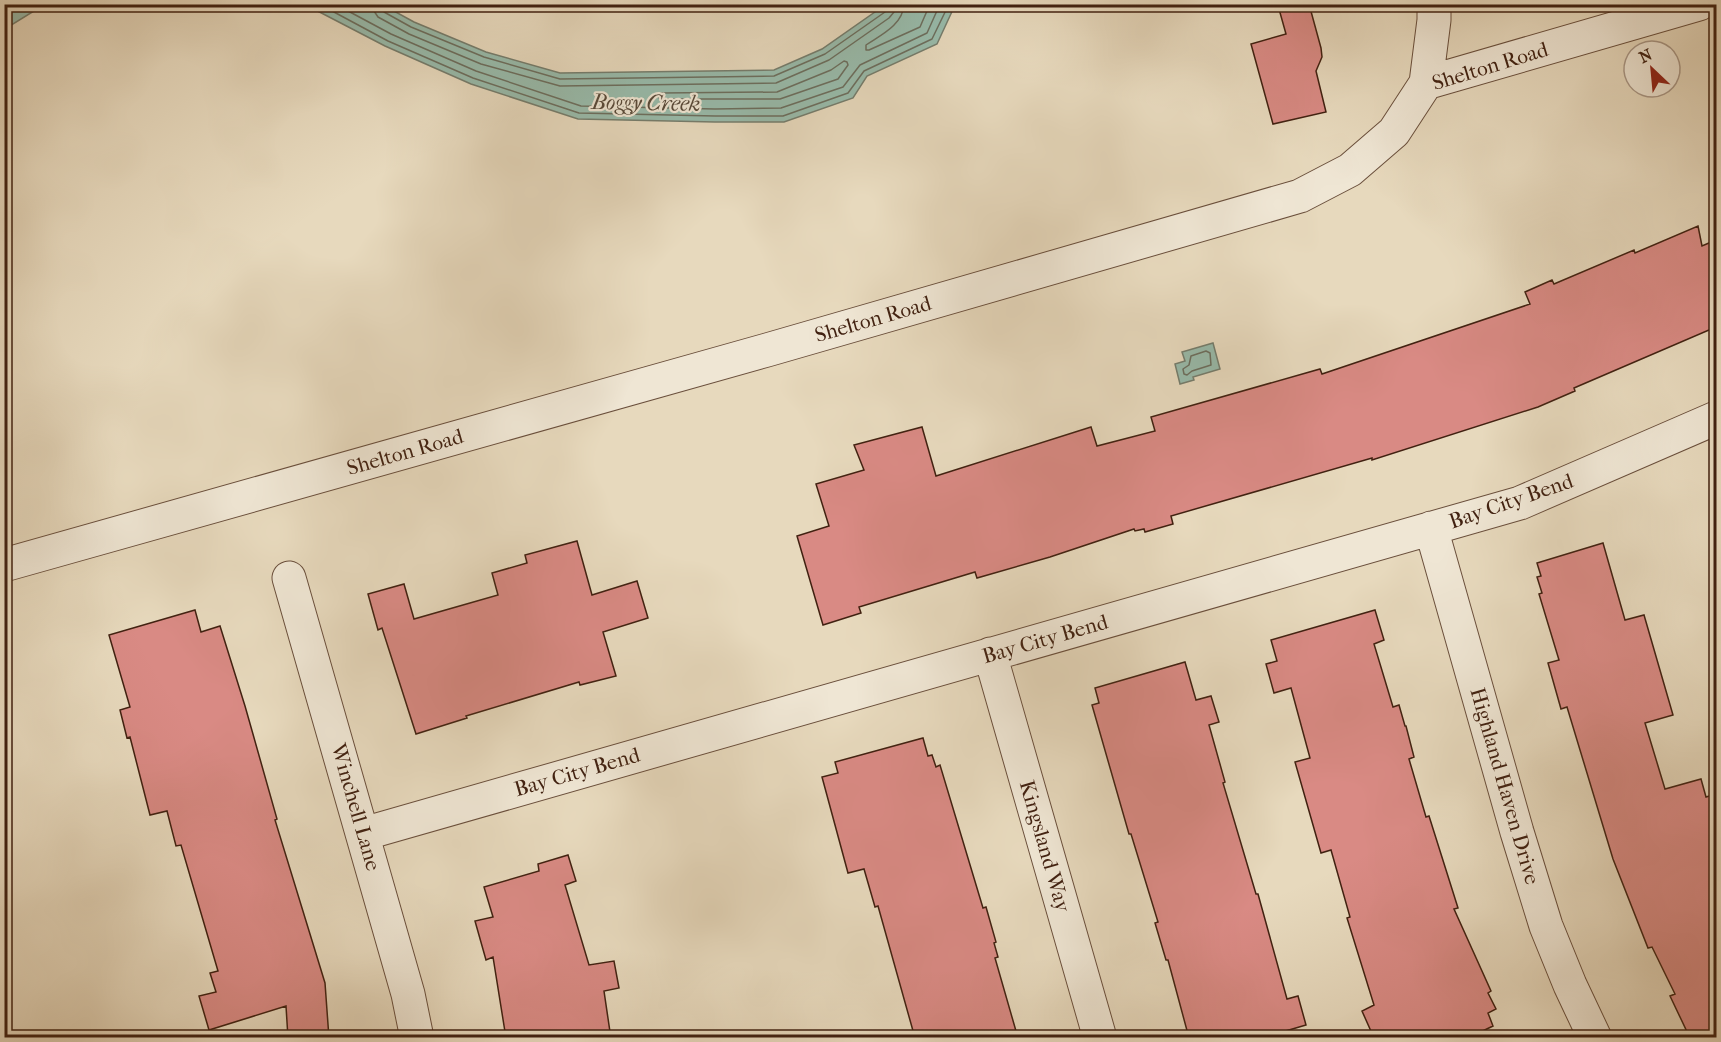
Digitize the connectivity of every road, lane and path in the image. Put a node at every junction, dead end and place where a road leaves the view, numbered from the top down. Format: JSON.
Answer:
{"nodes":[{"id":1,"x":1434,"y":4,"type":"edge"},
{"id":2,"x":1699,"y":4,"type":"edge"},
{"id":3,"x":1426,"y":83,"type":"junction"},
{"id":4,"x":1716,"y":418,"type":"edge"},
{"id":5,"x":1431,"y":528,"type":"junction"},
{"id":6,"x":4,"y":565,"type":"edge"},
{"id":7,"x":289,"y":578,"type":"dead end"},
{"id":8,"x":990,"y":654,"type":"junction"},
{"id":9,"x":363,"y":834,"type":"junction"},
{"id":10,"x":417,"y":1038,"type":"edge"},
{"id":11,"x":1100,"y":1038,"type":"edge"},
{"id":12,"x":1595,"y":1038,"type":"edge"}],
"edges":[{"from":1,"to":3,"type":"street"},
{"from":2,"to":3,"type":"street","name":"Shelton Road"},
{"from":3,"to":6,"type":"street","name":"Shelton Road"},
{"from":4,"to":5,"type":"street","name":"Bay City Bend"},
{"from":5,"to":8,"type":"street","name":"Bay City Bend"},
{"from":5,"to":12,"type":"street","name":"Highland Haven Drive"},
{"from":7,"to":9,"type":"street","name":"Winchell Lane"},
{"from":8,"to":9,"type":"street","name":"Bay City Bend"},
{"from":8,"to":11,"type":"street","name":"Kingsland Way"},
{"from":9,"to":10,"type":"street","name":"Winchell Lane"}]}
